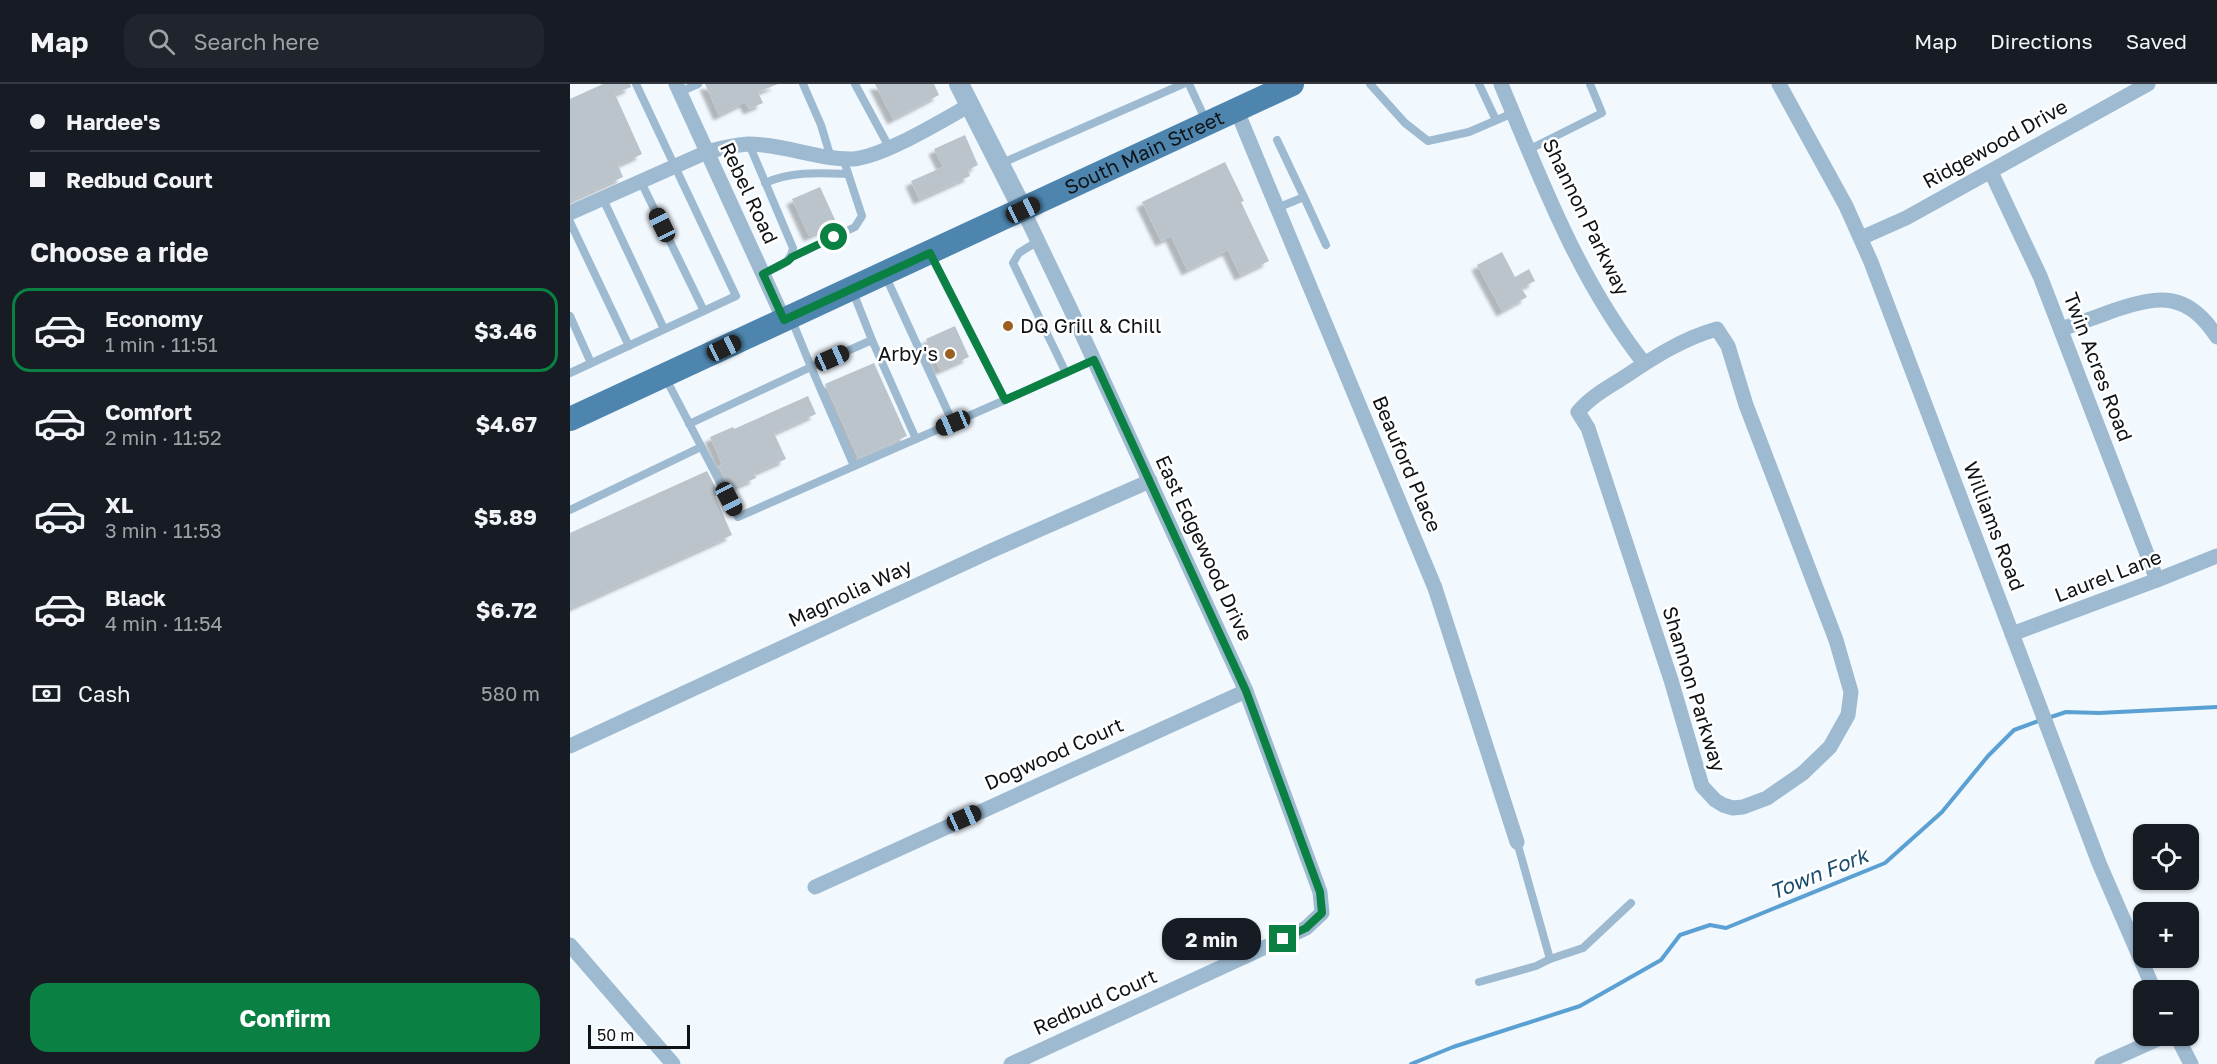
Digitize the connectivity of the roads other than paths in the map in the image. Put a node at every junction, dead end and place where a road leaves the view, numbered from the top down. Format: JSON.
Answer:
{"nodes":[{"id":1,"x":636,"y":84,"type":"edge"},
{"id":2,"x":698,"y":84,"type":"edge"},
{"id":3,"x":803,"y":84,"type":"edge"},
{"id":4,"x":855,"y":84,"type":"edge"},
{"id":5,"x":959,"y":84,"type":"edge"},
{"id":6,"x":1183,"y":84,"type":"edge"},
{"id":7,"x":1189,"y":84,"type":"edge"},
{"id":8,"x":1292,"y":84,"type":"edge"},
{"id":9,"x":1479,"y":84,"type":"edge"},
{"id":10,"x":1501,"y":84,"type":"edge"},
{"id":11,"x":1590,"y":84,"type":"edge"},
{"id":12,"x":1780,"y":84,"type":"edge"},
{"id":13,"x":2148,"y":84,"type":"edge"},
{"id":14,"x":1373,"y":85,"type":"edge"},
{"id":15,"x":678,"y":88,"type":"edge"},
{"id":16,"x":970,"y":105,"type":"junction"},
{"id":17,"x":1237,"y":111,"type":"junction"},
{"id":18,"x":1513,"y":113,"type":"junction"},
{"id":19,"x":1496,"y":120,"type":"junction"},
{"id":20,"x":1208,"y":124,"type":"junction"},
{"id":21,"x":1277,"y":140,"type":"dead end"},
{"id":22,"x":749,"y":144,"type":"junction"},
{"id":23,"x":889,"y":147,"type":"junction"},
{"id":24,"x":1528,"y":150,"type":"junction"},
{"id":25,"x":707,"y":152,"type":"junction"},
{"id":26,"x":837,"y":158,"type":"junction"},
{"id":27,"x":1000,"y":164,"type":"junction"},
{"id":28,"x":674,"y":166,"type":"junction"},
{"id":29,"x":1991,"y":172,"type":"junction"},
{"id":30,"x":848,"y":174,"type":"junction"},
{"id":31,"x":640,"y":182,"type":"junction"},
{"id":32,"x":765,"y":183,"type":"junction"},
{"id":33,"x":1304,"y":197,"type":"junction"},
{"id":34,"x":603,"y":199,"type":"junction"},
{"id":35,"x":1277,"y":208,"type":"junction"},
{"id":36,"x":1023,"y":210,"type":"junction"},
{"id":37,"x":570,"y":213,"type":"edge"},
{"id":38,"x":570,"y":222,"type":"edge"},
{"id":39,"x":1861,"y":238,"type":"junction"},
{"id":40,"x":1038,"y":241,"type":"junction"},
{"id":41,"x":1326,"y":245,"type":"dead end"},
{"id":42,"x":930,"y":253,"type":"junction"},
{"id":43,"x":792,"y":257,"type":"junction"},
{"id":44,"x":763,"y":274,"type":"junction"},
{"id":45,"x":884,"y":274,"type":"junction"},
{"id":46,"x":851,"y":289,"type":"junction"},
{"id":47,"x":704,"y":311,"type":"junction"},
{"id":48,"x":570,"y":316,"type":"edge"},
{"id":49,"x":787,"y":318,"type":"junction"},
{"id":50,"x":664,"y":329,"type":"junction"},
{"id":51,"x":2061,"y":329,"type":"junction"},
{"id":52,"x":2217,"y":337,"type":"edge"},
{"id":53,"x":872,"y":340,"type":"junction"},
{"id":54,"x":629,"y":345,"type":"junction"},
{"id":55,"x":1094,"y":360,"type":"junction"},
{"id":56,"x":591,"y":363,"type":"junction"},
{"id":57,"x":1644,"y":363,"type":"junction"},
{"id":58,"x":811,"y":367,"type":"junction"},
{"id":59,"x":570,"y":373,"type":"edge"},
{"id":60,"x":1066,"y":373,"type":"junction"},
{"id":61,"x":664,"y":375,"type":"junction"},
{"id":62,"x":1005,"y":400,"type":"junction"},
{"id":63,"x":570,"y":419,"type":"edge"},
{"id":64,"x":689,"y":423,"type":"junction"},
{"id":65,"x":953,"y":423,"type":"junction"},
{"id":66,"x":916,"y":439,"type":"junction"},
{"id":67,"x":701,"y":447,"type":"junction"},
{"id":68,"x":854,"y":466,"type":"junction"},
{"id":69,"x":1150,"y":481,"type":"junction"},
{"id":70,"x":570,"y":510,"type":"edge"},
{"id":71,"x":2217,"y":556,"type":"edge"},
{"id":72,"x":2157,"y":580,"type":"junction"},
{"id":73,"x":2012,"y":634,"type":"junction"},
{"id":74,"x":1246,"y":691,"type":"junction"},
{"id":75,"x":570,"y":746,"type":"edge"},
{"id":76,"x":1517,"y":842,"type":"joint"},
{"id":77,"x":815,"y":887,"type":"dead end"},
{"id":78,"x":1631,"y":903,"type":"dead end"},
{"id":79,"x":1322,"y":913,"type":"joint"},
{"id":80,"x":570,"y":945,"type":"edge"},
{"id":81,"x":1550,"y":959,"type":"junction"},
{"id":82,"x":2150,"y":980,"type":"edge"},
{"id":83,"x":1479,"y":982,"type":"dead end"},
{"id":84,"x":2142,"y":1046,"type":"edge"},
{"id":85,"x":2182,"y":1046,"type":"edge"},
{"id":86,"x":673,"y":1064,"type":"edge"},
{"id":87,"x":1011,"y":1064,"type":"edge"},
{"id":88,"x":2102,"y":1064,"type":"edge"},
{"id":89,"x":2191,"y":1064,"type":"edge"}],
"edges":[{"from":1,"to":28,"type":"lane"},
{"from":2,"to":15,"type":"lane"},
{"from":3,"to":26,"type":"lane"},
{"from":4,"to":23,"type":"lane"},
{"from":5,"to":16,"type":"street"},
{"from":6,"to":27,"type":"lane"},
{"from":7,"to":20,"type":"lane"},
{"from":8,"to":17,"type":"main road","name":"South Main Street"},
{"from":9,"to":19,"type":"lane"},
{"from":10,"to":18,"type":"street","name":"Shannon Parkway"},
{"from":11,"to":24,"type":"lane"},
{"from":12,"to":39,"type":"street","name":"Williams Road"},
{"from":13,"to":29,"type":"street","name":"Ridgewood Drive"},
{"from":14,"to":19,"type":"lane"},
{"from":15,"to":25,"type":"street","name":"Rebel Road"},
{"from":16,"to":23,"type":"street"},
{"from":16,"to":27,"type":"street"},
{"from":17,"to":20,"type":"main road","name":"South Main Street"},
{"from":17,"to":35,"type":"street","name":"Beauford Place"},
{"from":18,"to":19,"type":"lane"},
{"from":18,"to":24,"type":"street","name":"Shannon Parkway"},
{"from":20,"to":36,"type":"main road","name":"South Main Street"},
{"from":21,"to":33,"type":"lane"},
{"from":22,"to":25,"type":"street"},
{"from":22,"to":26,"type":"street"},
{"from":22,"to":32,"type":"lane"},
{"from":23,"to":26,"type":"street"},
{"from":24,"to":57,"type":"street","name":"Shannon Parkway"},
{"from":25,"to":28,"type":"street"},
{"from":25,"to":44,"type":"street","name":"Rebel Road"},
{"from":26,"to":30,"type":"lane"},
{"from":27,"to":36,"type":"street"},
{"from":28,"to":31,"type":"street"},
{"from":28,"to":47,"type":"lane"},
{"from":29,"to":39,"type":"street","name":"Ridgewood Drive"},
{"from":29,"to":51,"type":"street","name":"Twin Acres Road"},
{"from":30,"to":32,"type":"lane"},
{"from":30,"to":43,"type":"lane"},
{"from":31,"to":34,"type":"street"},
{"from":31,"to":47,"type":"lane"},
{"from":32,"to":43,"type":"lane"},
{"from":33,"to":35,"type":"lane"},
{"from":33,"to":41,"type":"lane"},
{"from":34,"to":37,"type":"street"},
{"from":34,"to":50,"type":"lane"},
{"from":35,"to":76,"type":"street","name":"Beauford Place"},
{"from":36,"to":40,"type":"street","name":"East Edgewood Drive"},
{"from":36,"to":42,"type":"main road","name":"South Main Street"},
{"from":38,"to":54,"type":"lane"},
{"from":39,"to":73,"type":"street","name":"Williams Road"},
{"from":40,"to":55,"type":"street","name":"East Edgewood Drive"},
{"from":40,"to":60,"type":"lane"},
{"from":42,"to":45,"type":"main road","name":"South Main Street"},
{"from":42,"to":62,"type":"lane"},
{"from":43,"to":44,"type":"lane"},
{"from":44,"to":49,"type":"street","name":"Rebel Road"},
{"from":45,"to":46,"type":"main road","name":"South Main Street"},
{"from":45,"to":65,"type":"lane"},
{"from":46,"to":49,"type":"main road","name":"South Main Street"},
{"from":46,"to":53,"type":"lane"},
{"from":47,"to":50,"type":"lane"},
{"from":48,"to":56,"type":"lane"},
{"from":49,"to":58,"type":"lane"},
{"from":49,"to":61,"type":"main road","name":"South Main Street"},
{"from":50,"to":54,"type":"lane"},
{"from":51,"to":52,"type":"street"},
{"from":51,"to":72,"type":"street","name":"Twin Acres Road"},
{"from":53,"to":58,"type":"lane"},
{"from":53,"to":66,"type":"lane"},
{"from":54,"to":56,"type":"lane"},
{"from":55,"to":60,"type":"lane"},
{"from":55,"to":69,"type":"street","name":"East Edgewood Drive"},
{"from":56,"to":59,"type":"lane"},
{"from":57,"to":57,"type":"street","name":"Shannon Parkway"},
{"from":58,"to":64,"type":"lane"},
{"from":58,"to":68,"type":"lane"},
{"from":60,"to":62,"type":"lane"},
{"from":61,"to":63,"type":"main road","name":"South Main Street"},
{"from":61,"to":64,"type":"lane"},
{"from":62,"to":65,"type":"lane"},
{"from":64,"to":67,"type":"lane"},
{"from":65,"to":66,"type":"lane"},
{"from":66,"to":68,"type":"lane"},
{"from":67,"to":68,"type":"lane"},
{"from":67,"to":70,"type":"lane"},
{"from":69,"to":74,"type":"street","name":"East Edgewood Drive"},
{"from":69,"to":75,"type":"street","name":"Magnolia Way"},
{"from":71,"to":72,"type":"street","name":"Laurel Lane"},
{"from":72,"to":73,"type":"street","name":"Laurel Lane"},
{"from":73,"to":82,"type":"street","name":"Williams Road"},
{"from":74,"to":77,"type":"street","name":"Dogwood Court"},
{"from":74,"to":79,"type":"street","name":"East Edgewood Drive"},
{"from":76,"to":81,"type":"lane"},
{"from":78,"to":81,"type":"lane"},
{"from":79,"to":87,"type":"street","name":"Redbud Court"},
{"from":80,"to":86,"type":"street"},
{"from":81,"to":83,"type":"lane"},
{"from":84,"to":88,"type":"street"},
{"from":85,"to":89,"type":"street"}]}
